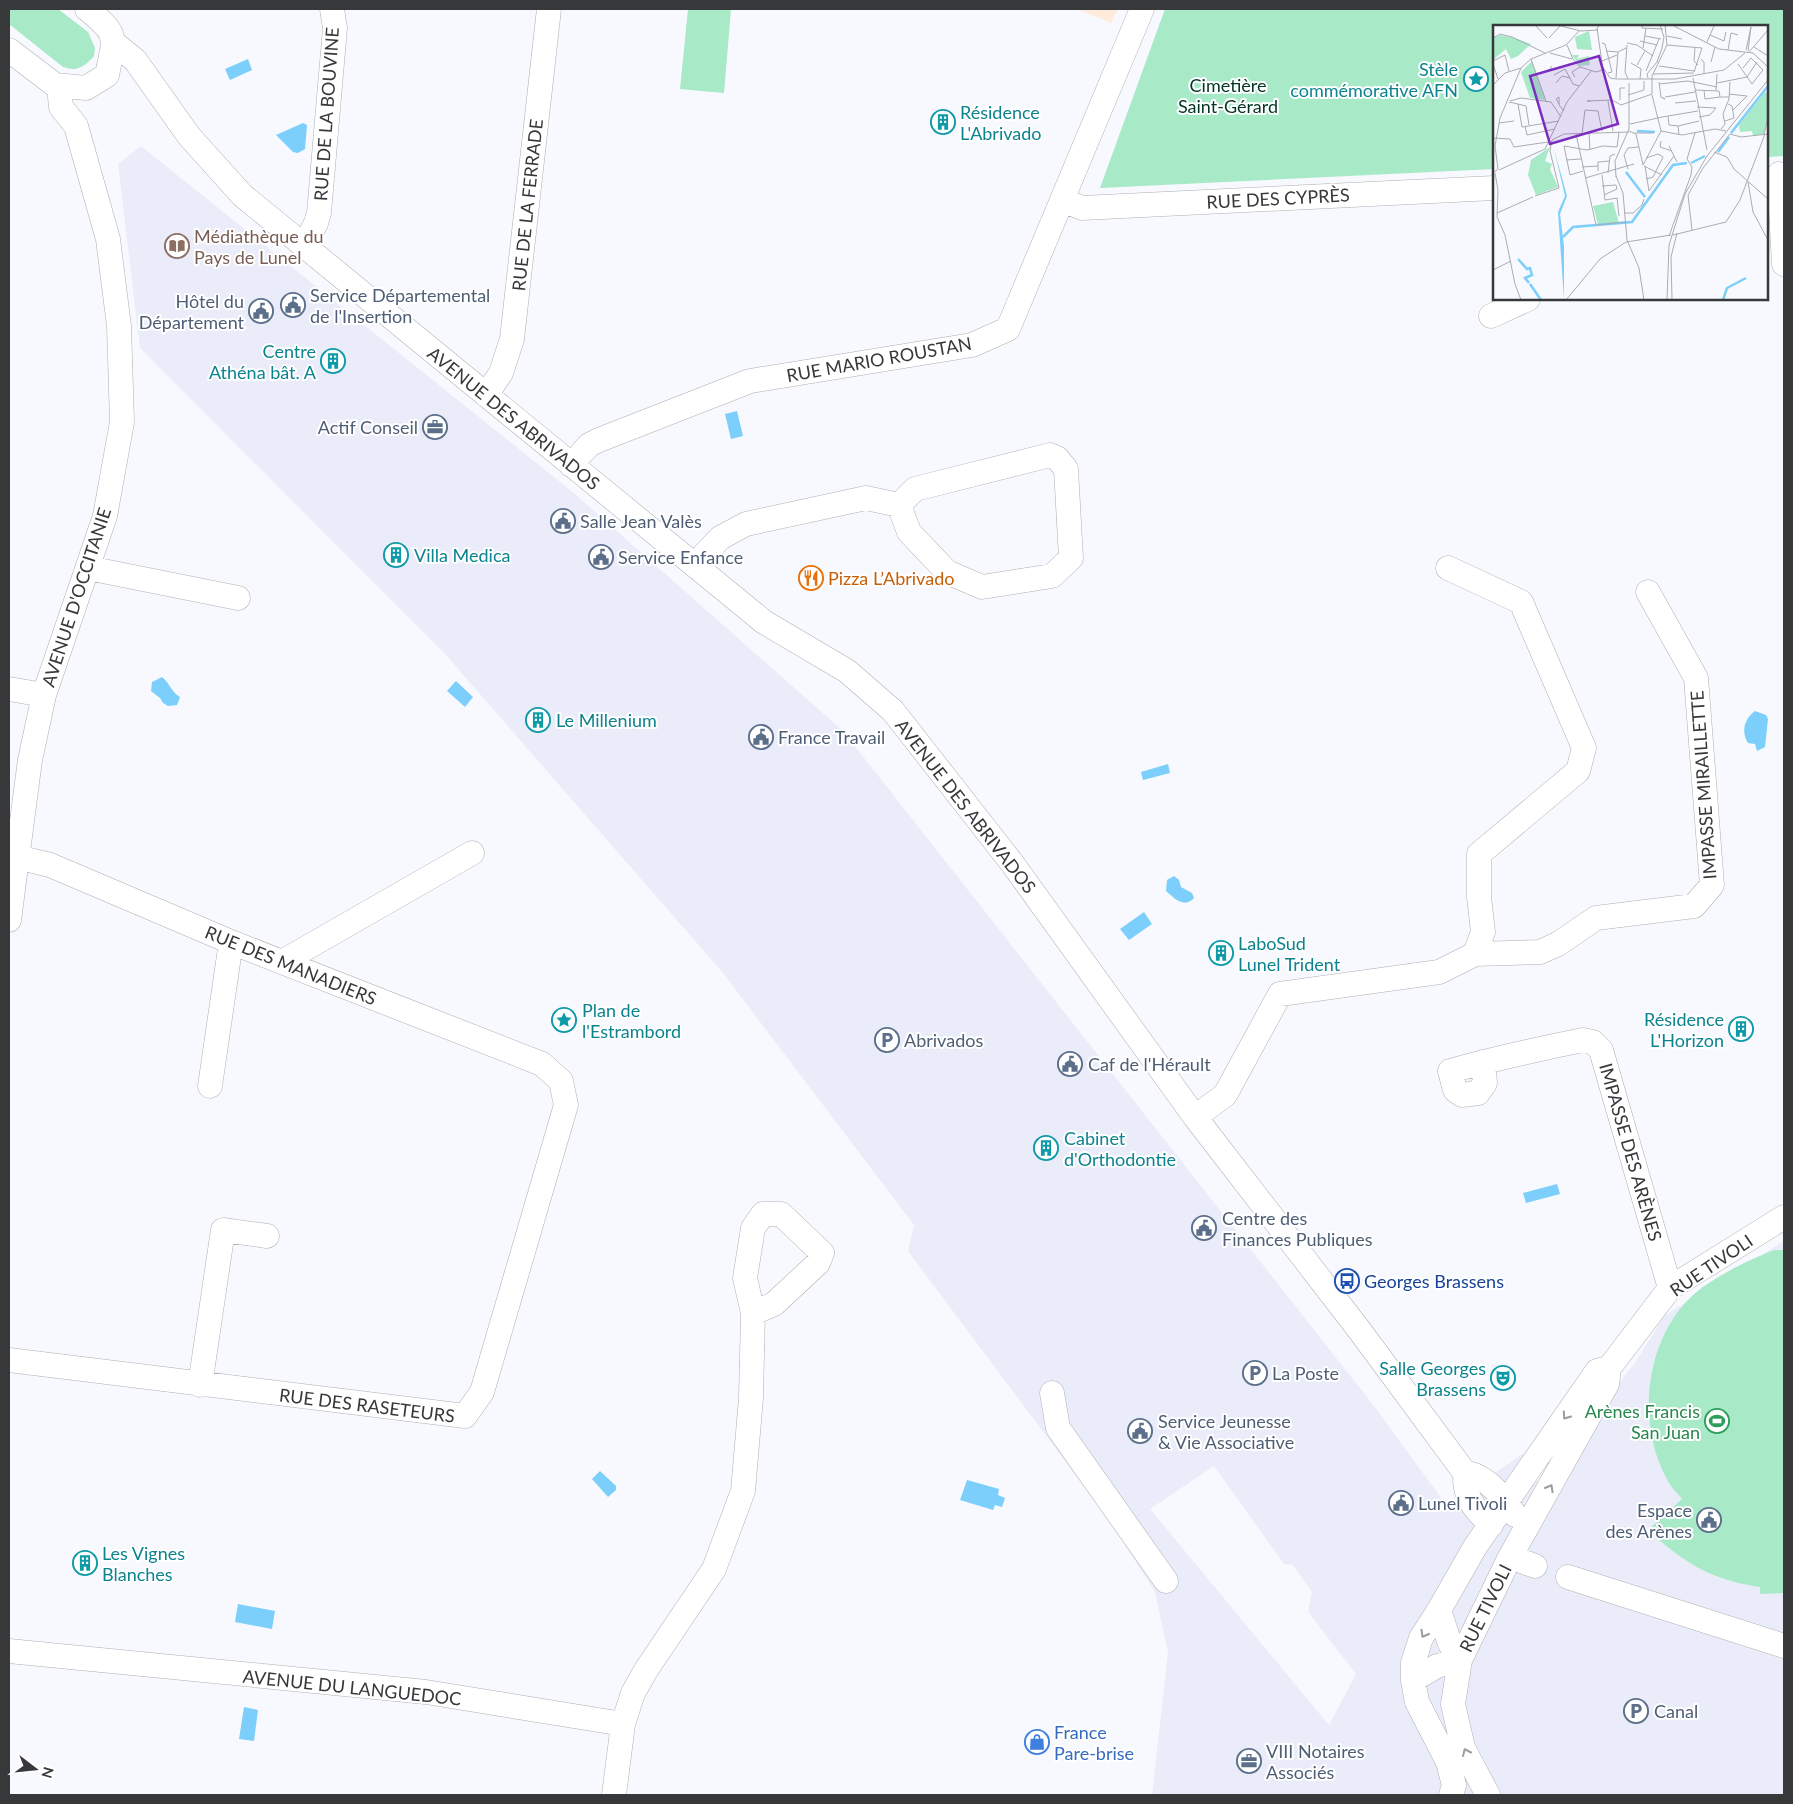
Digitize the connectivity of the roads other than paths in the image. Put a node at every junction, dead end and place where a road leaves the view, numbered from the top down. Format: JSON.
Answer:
{"nodes":[{"id":1,"x":87,"y":9,"type":"edge"},
{"id":2,"x":332,"y":9,"type":"edge"},
{"id":3,"x":549,"y":9,"type":"edge"},
{"id":4,"x":1142,"y":9,"type":"edge"},
{"id":5,"x":114,"y":43,"type":"junction"},
{"id":6,"x":9,"y":50,"type":"edge"},
{"id":7,"x":107,"y":75,"type":"junction"},
{"id":8,"x":148,"y":78,"type":"junction"},
{"id":9,"x":59,"y":86,"type":"junction"},
{"id":10,"x":86,"y":88,"type":"junction"},
{"id":11,"x":76,"y":126,"type":"junction"},
{"id":12,"x":1777,"y":174,"type":"edge"},
{"id":13,"x":1493,"y":188,"type":"edge"},
{"id":14,"x":1063,"y":200,"type":"junction"},
{"id":15,"x":304,"y":246,"type":"junction"},
{"id":16,"x":1784,"y":264,"type":"edge"},
{"id":17,"x":1526,"y":300,"type":"edge"},
{"id":18,"x":1491,"y":316,"type":"dead end"},
{"id":19,"x":486,"y":395,"type":"junction"},
{"id":20,"x":571,"y":465,"type":"junction"},
{"id":21,"x":899,"y":504,"type":"junction"},
{"id":22,"x":88,"y":568,"type":"junction"},
{"id":23,"x":698,"y":568,"type":"junction"},
{"id":24,"x":1448,"y":568,"type":"dead end"},
{"id":25,"x":1648,"y":592,"type":"dead end"},
{"id":26,"x":238,"y":598,"type":"dead end"},
{"id":27,"x":9,"y":689,"type":"edge"},
{"id":28,"x":44,"y":695,"type":"junction"},
{"id":29,"x":472,"y":853,"type":"dead end"},
{"id":30,"x":17,"y":857,"type":"junction"},
{"id":31,"x":9,"y":920,"type":"edge"},
{"id":32,"x":231,"y":942,"type":"junction"},
{"id":33,"x":1475,"y":954,"type":"junction"},
{"id":34,"x":282,"y":962,"type":"junction"},
{"id":35,"x":1483,"y":1062,"type":"dead end"},
{"id":36,"x":561,"y":1081,"type":"joint"},
{"id":37,"x":210,"y":1086,"type":"dead end"},
{"id":38,"x":1195,"y":1117,"type":"junction"},
{"id":39,"x":1784,"y":1217,"type":"edge"},
{"id":40,"x":267,"y":1236,"type":"dead end"},
{"id":41,"x":1670,"y":1288,"type":"junction"},
{"id":42,"x":753,"y":1313,"type":"dead end"},
{"id":43,"x":9,"y":1360,"type":"edge"},
{"id":44,"x":1609,"y":1368,"type":"junction"},
{"id":45,"x":200,"y":1384,"type":"junction"},
{"id":46,"x":1052,"y":1393,"type":"dead end"},
{"id":47,"x":1465,"y":1473,"type":"junction"},
{"id":48,"x":1508,"y":1503,"type":"junction"},
{"id":49,"x":1492,"y":1525,"type":"junction"},
{"id":50,"x":1526,"y":1530,"type":"junction"},
{"id":51,"x":1510,"y":1557,"type":"junction"},
{"id":52,"x":1535,"y":1566,"type":"dead end"},
{"id":53,"x":1568,"y":1577,"type":"dead end"},
{"id":54,"x":1166,"y":1581,"type":"dead end"},
{"id":55,"x":1440,"y":1610,"type":"junction"},
{"id":56,"x":1784,"y":1646,"type":"edge"},
{"id":57,"x":9,"y":1651,"type":"edge"},
{"id":58,"x":1460,"y":1660,"type":"junction"},
{"id":59,"x":1413,"y":1680,"type":"junction"},
{"id":60,"x":622,"y":1724,"type":"junction"},
{"id":61,"x":614,"y":1795,"type":"edge"},
{"id":62,"x":1451,"y":1795,"type":"edge"},
{"id":63,"x":1488,"y":1795,"type":"edge"}],
"edges":[{"from":1,"to":5,"type":"street"},
{"from":2,"to":15,"type":"street","name":"RUE DE LA BOUVINE"},
{"from":3,"to":19,"type":"street","name":"RUE DE LA FERRADE"},
{"from":4,"to":14,"type":"street","name":"RUE MARIO ROUSTAN"},
{"from":5,"to":7,"type":"street"},
{"from":5,"to":8,"type":"street","name":"AVENUE DES ABRIVADOS"},
{"from":6,"to":9,"type":"street"},
{"from":7,"to":8,"type":"street"},
{"from":7,"to":10,"type":"street"},
{"from":8,"to":15,"type":"street","name":"AVENUE DES ABRIVADOS"},
{"from":9,"to":10,"type":"street"},
{"from":9,"to":11,"type":"street","name":"AVENUE D'OCCITANIE"},
{"from":10,"to":11,"type":"street"},
{"from":11,"to":22,"type":"street","name":"AVENUE D'OCCITANIE"},
{"from":12,"to":16,"type":"street"},
{"from":13,"to":14,"type":"street","name":"RUE DES CYPRÈS"},
{"from":14,"to":20,"type":"street","name":"RUE MARIO ROUSTAN"},
{"from":15,"to":19,"type":"street","name":"AVENUE DES ABRIVADOS"},
{"from":17,"to":18,"type":"street"},
{"from":19,"to":20,"type":"street","name":"AVENUE DES ABRIVADOS"},
{"from":20,"to":23,"type":"street","name":"AVENUE DES ABRIVADOS"},
{"from":21,"to":21,"type":"street"},
{"from":21,"to":23,"type":"street"},
{"from":22,"to":26,"type":"street"},
{"from":22,"to":28,"type":"street","name":"AVENUE D'OCCITANIE"},
{"from":23,"to":38,"type":"street","name":"AVENUE DES ABRIVADOS"},
{"from":24,"to":33,"type":"street"},
{"from":25,"to":33,"type":"street","name":"IMPASSE MIRAILLETTE"},
{"from":27,"to":28,"type":"street"},
{"from":28,"to":30,"type":"street","name":"AVENUE D'OCCITANIE"},
{"from":29,"to":34,"type":"street"},
{"from":30,"to":31,"type":"street","name":"AVENUE D'OCCITANIE"},
{"from":30,"to":32,"type":"street","name":"RUE DES MANADIERS"},
{"from":32,"to":34,"type":"street","name":"RUE DES MANADIERS"},
{"from":32,"to":37,"type":"street"},
{"from":33,"to":38,"type":"street"},
{"from":34,"to":36,"type":"street","name":"RUE DES MANADIERS"},
{"from":35,"to":41,"type":"street","name":"IMPASSE DES ARÈNES"},
{"from":36,"to":45,"type":"street","name":"RUE DES RASETEURS"},
{"from":38,"to":47,"type":"street","name":"AVENUE DES ABRIVADOS"},
{"from":39,"to":41,"type":"street","name":"RUE TIVOLI"},
{"from":40,"to":45,"type":"street"},
{"from":41,"to":44,"type":"street","name":"RUE TIVOLI"},
{"from":42,"to":60,"type":"street"},
{"from":43,"to":45,"type":"street","name":"RUE DES RASETEURS"},
{"from":44,"to":48,"type":"street","name":"RUE TIVOLI","one_way":true},
{"from":50,"to":44,"type":"street","name":"RUE TIVOLI","one_way":true},
{"from":46,"to":54,"type":"street"},
{"from":47,"to":48,"type":"street","name":"AVENUE DES ABRIVADOS"},
{"from":47,"to":49,"type":"street","name":"AVENUE DES ABRIVADOS"},
{"from":48,"to":49,"type":"street","name":"RUE TIVOLI"},
{"from":48,"to":50,"type":"street"},
{"from":49,"to":50,"type":"street"},
{"from":49,"to":55,"type":"street","name":"RUE TIVOLI"},
{"from":50,"to":51,"type":"street","name":"RUE TIVOLI"},
{"from":51,"to":52,"type":"street"},
{"from":51,"to":58,"type":"street","name":"RUE TIVOLI"},
{"from":53,"to":56,"type":"street"},
{"from":55,"to":58,"type":"street","name":"RUE TIVOLI"},
{"from":55,"to":59,"type":"street","name":"RUE TIVOLI","one_way":true},
{"from":57,"to":60,"type":"street","name":"AVENUE DU LANGUEDOC"},
{"from":58,"to":59,"type":"street","name":"RUE TIVOLI"},
{"from":63,"to":58,"type":"street","name":"RUE TIVOLI","one_way":true},
{"from":59,"to":62,"type":"street","name":"RUE TIVOLI"},
{"from":60,"to":61,"type":"street"}]}
